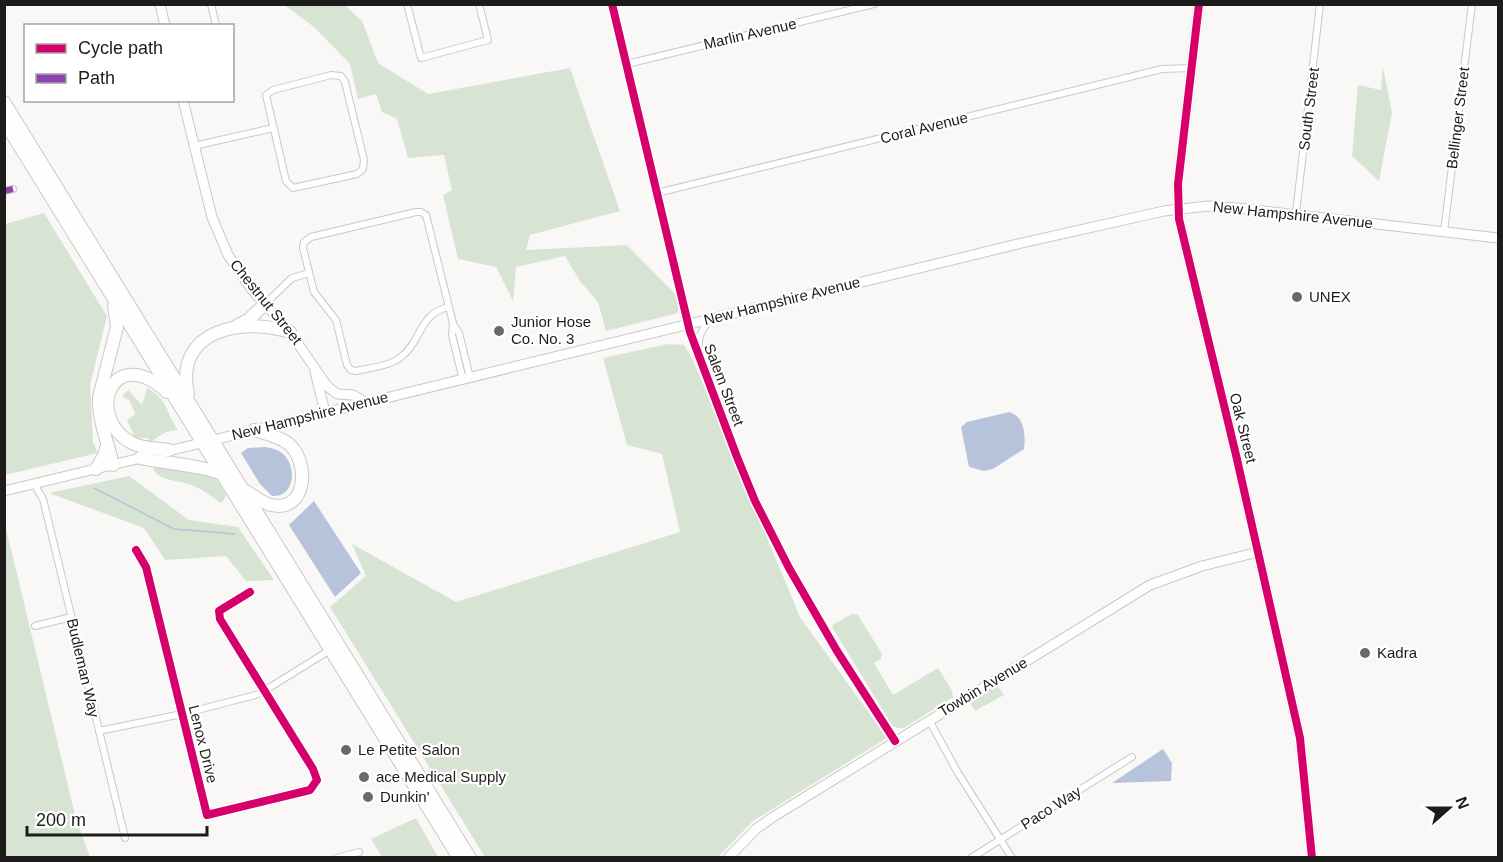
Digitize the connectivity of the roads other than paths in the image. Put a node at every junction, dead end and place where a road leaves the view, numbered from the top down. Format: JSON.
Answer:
{"nodes":[{"id":1,"x":160,"y":4,"type":"edge"},
{"id":2,"x":211,"y":4,"type":"edge"},
{"id":3,"x":407,"y":4,"type":"edge"},
{"id":4,"x":479,"y":4,"type":"edge"},
{"id":5,"x":612,"y":4,"type":"edge"},
{"id":6,"x":874,"y":4,"type":"edge"},
{"id":7,"x":1199,"y":4,"type":"edge"},
{"id":8,"x":1320,"y":4,"type":"edge"},
{"id":9,"x":1472,"y":4,"type":"edge"},
{"id":10,"x":165,"y":24,"type":"edge"},
{"id":11,"x":216,"y":24,"type":"edge"},
{"id":12,"x":627,"y":64,"type":"junction"},
{"id":13,"x":1191,"y":68,"type":"junction"},
{"id":14,"x":4,"y":102,"type":"edge"},
{"id":15,"x":183,"y":102,"type":"edge"},
{"id":16,"x":4,"y":121,"type":"edge"},
{"id":17,"x":273,"y":128,"type":"junction"},
{"id":18,"x":194,"y":146,"type":"junction"},
{"id":19,"x":13,"y":189,"type":"dead end"},
{"id":20,"x":4,"y":190,"type":"edge"},
{"id":21,"x":657,"y":193,"type":"junction"},
{"id":22,"x":1178,"y":208,"type":"junction"},
{"id":23,"x":1296,"y":213,"type":"junction"},
{"id":24,"x":1444,"y":232,"type":"junction"},
{"id":25,"x":1498,"y":238,"type":"edge"},
{"id":26,"x":309,"y":273,"type":"junction"},
{"id":27,"x":110,"y":293,"type":"junction"},
{"id":28,"x":265,"y":304,"type":"junction"},
{"id":29,"x":448,"y":307,"type":"junction"},
{"id":30,"x":709,"y":319,"type":"junction"},
{"id":31,"x":688,"y":324,"type":"junction"},
{"id":32,"x":235,"y":327,"type":"junction"},
{"id":33,"x":290,"y":332,"type":"junction"},
{"id":34,"x":698,"y":349,"type":"junction"},
{"id":35,"x":313,"y":364,"type":"junction"},
{"id":36,"x":466,"y":379,"type":"junction"},
{"id":37,"x":177,"y":402,"type":"junction"},
{"id":38,"x":365,"y":402,"type":"junction"},
{"id":39,"x":190,"y":404,"type":"junction"},
{"id":40,"x":325,"y":412,"type":"junction"},
{"id":41,"x":254,"y":430,"type":"junction"},
{"id":42,"x":208,"y":441,"type":"junction"},
{"id":43,"x":107,"y":446,"type":"junction"},
{"id":44,"x":169,"y":450,"type":"junction"},
{"id":45,"x":140,"y":458,"type":"junction"},
{"id":46,"x":113,"y":465,"type":"junction"},
{"id":47,"x":96,"y":469,"type":"junction"},
{"id":48,"x":223,"y":474,"type":"junction"},
{"id":49,"x":45,"y":481,"type":"junction"},
{"id":50,"x":34,"y":484,"type":"junction"},
{"id":51,"x":243,"y":489,"type":"junction"},
{"id":52,"x":4,"y":491,"type":"edge"},
{"id":53,"x":43,"y":499,"type":"junction"},
{"id":54,"x":136,"y":550,"type":"dead end"},
{"id":55,"x":1258,"y":552,"type":"junction"},
{"id":56,"x":250,"y":592,"type":"dead end"},
{"id":57,"x":71,"y":617,"type":"junction"},
{"id":58,"x":35,"y":626,"type":"dead end"},
{"id":59,"x":331,"y":650,"type":"junction"},
{"id":60,"x":264,"y":691,"type":"junction"},
{"id":61,"x":182,"y":714,"type":"junction"},
{"id":62,"x":929,"y":720,"type":"junction"},
{"id":63,"x":99,"y":731,"type":"junction"},
{"id":64,"x":895,"y":741,"type":"junction"},
{"id":65,"x":1132,"y":757,"type":"dead end"},
{"id":66,"x":125,"y":838,"type":"dead end"},
{"id":67,"x":1001,"y":839,"type":"junction"},
{"id":68,"x":359,"y":852,"type":"dead end"},
{"id":69,"x":336,"y":858,"type":"edge"},
{"id":70,"x":459,"y":858,"type":"edge"},
{"id":71,"x":471,"y":858,"type":"edge"},
{"id":72,"x":728,"y":858,"type":"edge"},
{"id":73,"x":971,"y":858,"type":"edge"},
{"id":74,"x":1012,"y":858,"type":"edge"},
{"id":75,"x":1312,"y":858,"type":"edge"}],
"edges":[{"from":1,"to":10,"type":"street"},
{"from":2,"to":11,"type":"street"},
{"from":3,"to":4,"type":"street"},
{"from":5,"to":12,"type":"street","name":"Salem Street"},
{"from":6,"to":12,"type":"street","name":"Marlin Avenue"},
{"from":7,"to":13,"type":"street","name":"Oak Street"},
{"from":8,"to":23,"type":"street","name":"South Street"},
{"from":9,"to":24,"type":"street","name":"Bellinger Street"},
{"from":12,"to":21,"type":"street","name":"Salem Street"},
{"from":13,"to":21,"type":"street","name":"Coral Avenue"},
{"from":13,"to":22,"type":"street","name":"Oak Street"},
{"from":14,"to":39,"type":"highway"},
{"from":15,"to":18,"type":"street","name":"Chestnut Street"},
{"from":16,"to":27,"type":"highway"},
{"from":17,"to":17,"type":"street"},
{"from":17,"to":18,"type":"street"},
{"from":18,"to":28,"type":"street","name":"Chestnut Street"},
{"from":19,"to":20,"type":"street"},
{"from":21,"to":31,"type":"street","name":"Salem Street"},
{"from":22,"to":23,"type":"street","name":"New Hampshire Avenue"},
{"from":22,"to":30,"type":"street","name":"New Hampshire Avenue"},
{"from":22,"to":55,"type":"street","name":"Oak Street"},
{"from":23,"to":24,"type":"street","name":"New Hampshire Avenue"},
{"from":24,"to":25,"type":"street","name":"New Hampshire Avenue"},
{"from":26,"to":28,"type":"street"},
{"from":26,"to":29,"type":"street"},
{"from":26,"to":29,"type":"street"},
{"from":27,"to":37,"type":"highway"},
{"from":27,"to":43,"type":"highway"},
{"from":28,"to":32,"type":"highway"},
{"from":28,"to":33,"type":"street","name":"Chestnut Street"},
{"from":29,"to":36,"type":"street"},
{"from":30,"to":31,"type":"street","name":"New Hampshire Avenue"},
{"from":30,"to":34,"type":"street","name":"Salem Street"},
{"from":31,"to":34,"type":"street","name":"Salem Street"},
{"from":31,"to":36,"type":"street","name":"New Hampshire Avenue"},
{"from":32,"to":33,"type":"highway"},
{"from":32,"to":39,"type":"highway"},
{"from":33,"to":35,"type":"street","name":"Chestnut Street"},
{"from":34,"to":64,"type":"street","name":"Salem Street"},
{"from":35,"to":38,"type":"street","name":"Chestnut Street"},
{"from":35,"to":40,"type":"street","name":"Chestnut Street"},
{"from":36,"to":38,"type":"street","name":"New Hampshire Avenue"},
{"from":37,"to":42,"type":"highway"},
{"from":37,"to":44,"type":"highway"},
{"from":38,"to":40,"type":"street","name":"New Hampshire Avenue"},
{"from":39,"to":42,"type":"highway"},
{"from":40,"to":41,"type":"street","name":"New Hampshire Avenue"},
{"from":41,"to":42,"type":"street","name":"New Hampshire Avenue"},
{"from":41,"to":51,"type":"highway"},
{"from":42,"to":44,"type":"street","name":"New Hampshire Avenue"},
{"from":42,"to":48,"type":"highway"},
{"from":42,"to":51,"type":"highway"},
{"from":43,"to":46,"type":"highway"},
{"from":43,"to":47,"type":"highway"},
{"from":44,"to":45,"type":"street","name":"New Hampshire Avenue"},
{"from":45,"to":46,"type":"street","name":"New Hampshire Avenue"},
{"from":45,"to":48,"type":"highway"},
{"from":46,"to":47,"type":"street","name":"New Hampshire Avenue"},
{"from":47,"to":49,"type":"street","name":"New Hampshire Avenue"},
{"from":48,"to":59,"type":"highway"},
{"from":49,"to":50,"type":"street","name":"New Hampshire Avenue"},
{"from":49,"to":53,"type":"street","name":"Budleman Way"},
{"from":50,"to":52,"type":"street","name":"New Hampshire Avenue"},
{"from":50,"to":53,"type":"street","name":"Budleman Way"},
{"from":51,"to":71,"type":"highway"},
{"from":53,"to":57,"type":"street","name":"Budleman Way"},
{"from":54,"to":61,"type":"street","name":"Lenox Drive"},
{"from":55,"to":62,"type":"street","name":"Towbin Avenue"},
{"from":55,"to":75,"type":"street","name":"Oak Street"},
{"from":56,"to":60,"type":"street","name":"Lenox Drive"},
{"from":57,"to":58,"type":"street"},
{"from":57,"to":63,"type":"street","name":"Budleman Way"},
{"from":59,"to":60,"type":"street"},
{"from":59,"to":70,"type":"highway"},
{"from":60,"to":61,"type":"street"},
{"from":60,"to":61,"type":"street","name":"Lenox Drive"},
{"from":61,"to":63,"type":"street"},
{"from":62,"to":64,"type":"street","name":"Towbin Avenue"},
{"from":62,"to":67,"type":"street"},
{"from":63,"to":66,"type":"street","name":"Budleman Way"},
{"from":64,"to":72,"type":"street","name":"Towbin Avenue"},
{"from":65,"to":67,"type":"street","name":"Paco Way"},
{"from":67,"to":73,"type":"street","name":"Paco Way"},
{"from":67,"to":74,"type":"street"},
{"from":68,"to":69,"type":"street"}]}
